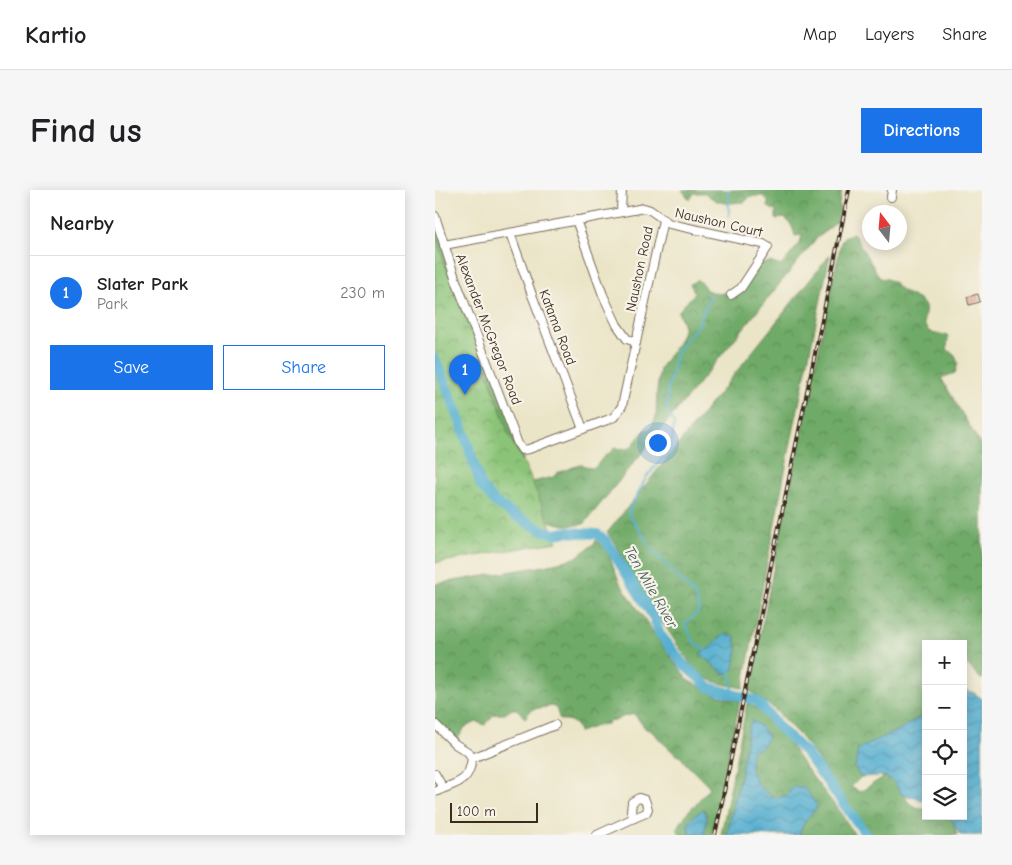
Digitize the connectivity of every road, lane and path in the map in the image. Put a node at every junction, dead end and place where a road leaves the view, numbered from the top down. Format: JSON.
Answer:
{"nodes":[{"id":1,"x":622,"y":190,"type":"edge"},
{"id":2,"x":621,"y":212,"type":"junction"},
{"id":3,"x":435,"y":216,"type":"edge"},
{"id":4,"x":576,"y":220,"type":"junction"},
{"id":5,"x":663,"y":220,"type":"junction"},
{"id":6,"x":510,"y":233,"type":"junction"},
{"id":7,"x":444,"y":245,"type":"junction"},
{"id":8,"x":731,"y":294,"type":"dead end"},
{"id":9,"x":636,"y":342,"type":"junction"},
{"id":10,"x":583,"y":429,"type":"junction"},
{"id":11,"x":522,"y":450,"type":"joint"},
{"id":12,"x":435,"y":724,"type":"edge"},
{"id":13,"x":555,"y":725,"type":"dead end"},
{"id":14,"x":472,"y":758,"type":"junction"},
{"id":15,"x":435,"y":774,"type":"edge"},
{"id":16,"x":443,"y":788,"type":"junction"},
{"id":17,"x":435,"y":792,"type":"edge"},
{"id":18,"x":634,"y":818,"type":"dead end"},
{"id":19,"x":597,"y":835,"type":"edge"}],
"edges":[{"from":1,"to":2,"type":"street"},
{"from":2,"to":4,"type":"street","name":"Naushon Road"},
{"from":2,"to":5,"type":"street","name":"Naushon Road"},
{"from":3,"to":7,"type":"street","name":"Alexander McGregor Road"},
{"from":4,"to":6,"type":"street","name":"Naushon Road"},
{"from":4,"to":9,"type":"street"},
{"from":5,"to":8,"type":"street","name":"Naushon Court"},
{"from":5,"to":9,"type":"street","name":"Naushon Road"},
{"from":6,"to":7,"type":"street","name":"Naushon Road"},
{"from":6,"to":10,"type":"street","name":"Katama Road"},
{"from":7,"to":11,"type":"street","name":"Alexander McGregor Road"},
{"from":9,"to":10,"type":"street","name":"Naushon Road"},
{"from":10,"to":11,"type":"street","name":"Naushon Road"},
{"from":12,"to":14,"type":"street"},
{"from":13,"to":14,"type":"street"},
{"from":14,"to":16,"type":"street"},
{"from":15,"to":16,"type":"street"},
{"from":16,"to":17,"type":"street"},
{"from":18,"to":19,"type":"street"}]}
